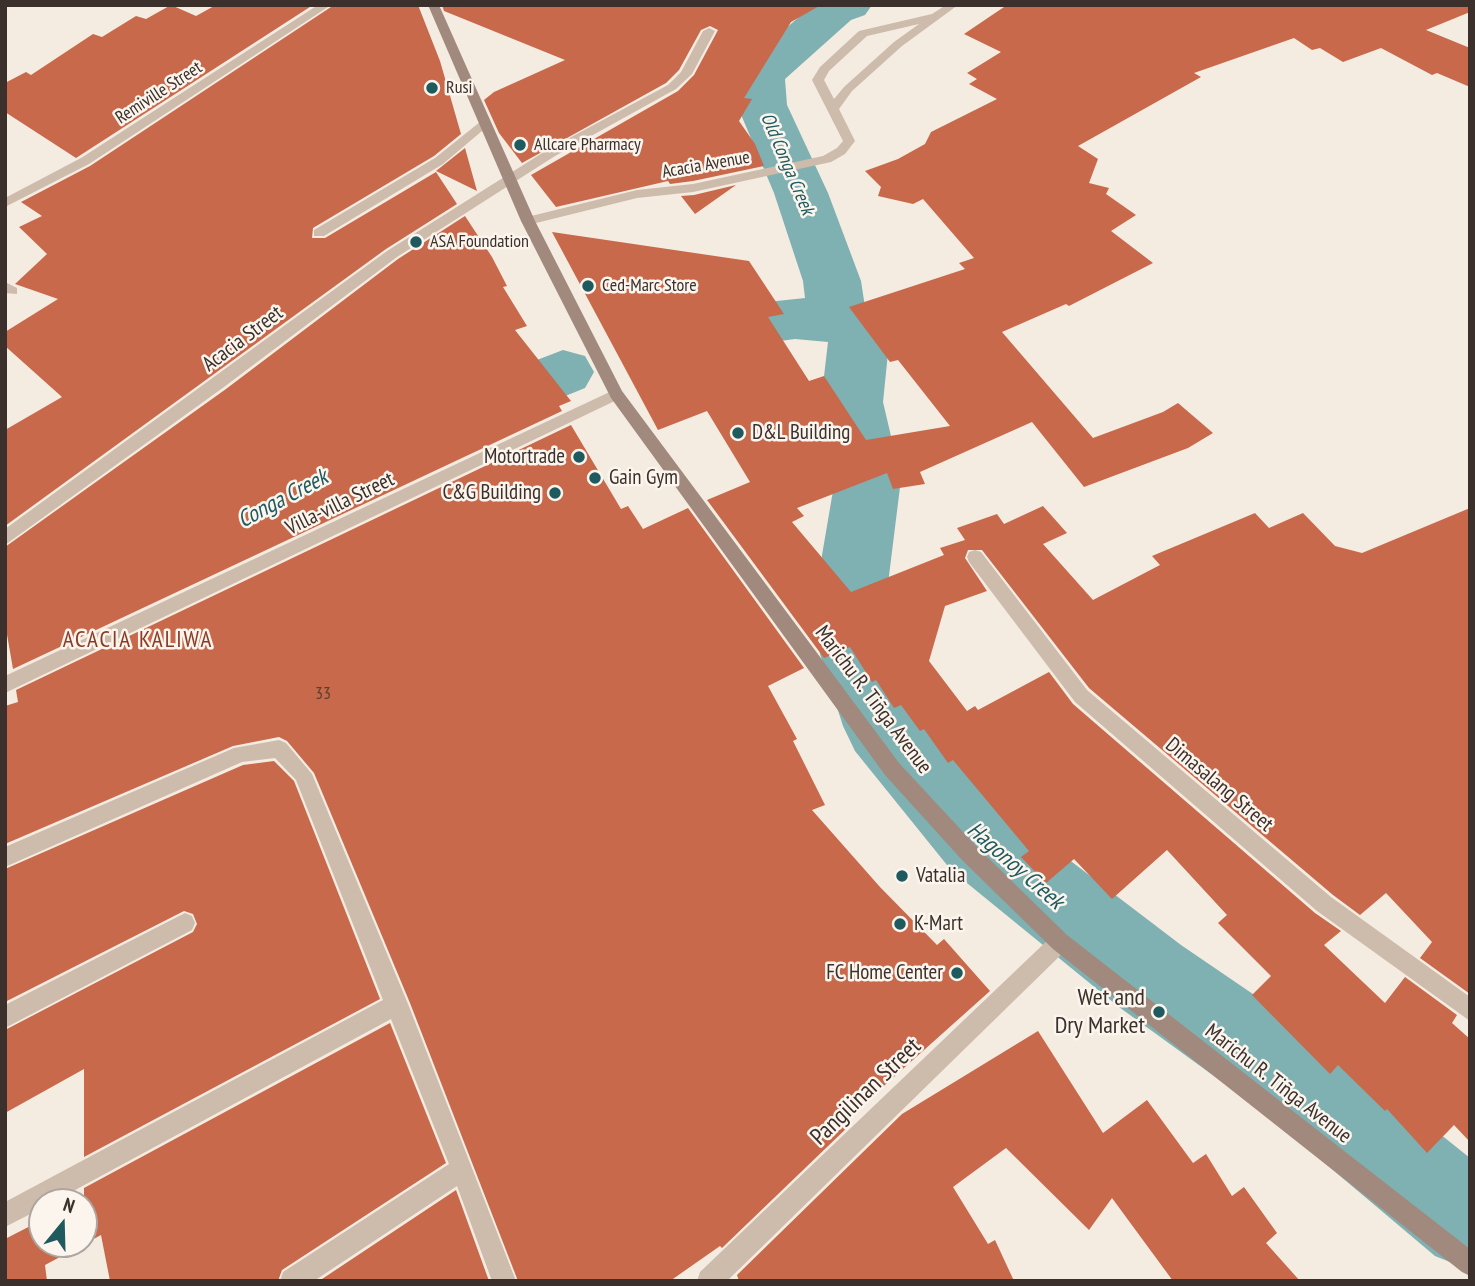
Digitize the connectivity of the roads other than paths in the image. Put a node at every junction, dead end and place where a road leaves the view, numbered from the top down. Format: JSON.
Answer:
{"nodes":[{"id":1,"x":326,"y":5,"type":"edge"},
{"id":2,"x":433,"y":5,"type":"edge"},
{"id":3,"x":953,"y":5,"type":"edge"},
{"id":4,"x":936,"y":17,"type":"junction"},
{"id":5,"x":709,"y":31,"type":"dead end"},
{"id":6,"x":834,"y":107,"type":"junction"},
{"id":7,"x":485,"y":122,"type":"junction"},
{"id":8,"x":511,"y":180,"type":"junction"},
{"id":9,"x":5,"y":203,"type":"edge"},
{"id":10,"x":528,"y":221,"type":"junction"},
{"id":11,"x":319,"y":233,"type":"dead end"},
{"id":12,"x":616,"y":394,"type":"junction"},
{"id":13,"x":5,"y":538,"type":"edge"},
{"id":14,"x":975,"y":557,"type":"dead end"},
{"id":15,"x":5,"y":685,"type":"edge"},
{"id":16,"x":5,"y":857,"type":"edge"},
{"id":17,"x":185,"y":923,"type":"dead end"},
{"id":18,"x":1060,"y":942,"type":"junction"},
{"id":19,"x":397,"y":1004,"type":"junction"},
{"id":20,"x":1470,"y":1010,"type":"edge"},
{"id":21,"x":5,"y":1017,"type":"edge"},
{"id":22,"x":462,"y":1169,"type":"junction"},
{"id":23,"x":5,"y":1215,"type":"edge"},
{"id":24,"x":1470,"y":1264,"type":"edge"},
{"id":25,"x":292,"y":1281,"type":"edge"},
{"id":26,"x":504,"y":1281,"type":"edge"},
{"id":27,"x":709,"y":1281,"type":"edge"}],
"edges":[{"from":1,"to":9,"type":"street","name":"Remiville Street"},
{"from":2,"to":7,"type":"main road","name":"Marichu R. Tiñga Avenue"},
{"from":3,"to":4,"type":"street","name":"Acacia Avenue"},
{"from":4,"to":6,"type":"street","name":"Acacia Avenue"},
{"from":4,"to":6,"type":"street","name":"Acacia Avenue"},
{"from":5,"to":8,"type":"street","name":"Acacia Street"},
{"from":6,"to":10,"type":"street","name":"Acacia Avenue"},
{"from":7,"to":8,"type":"main road","name":"Marichu R. Tiñga Avenue"},
{"from":7,"to":11,"type":"street"},
{"from":8,"to":10,"type":"main road","name":"Marichu R. Tiñga Avenue"},
{"from":8,"to":13,"type":"street","name":"Acacia Street"},
{"from":10,"to":12,"type":"main road","name":"Marichu R. Tiñga Avenue"},
{"from":12,"to":15,"type":"street","name":"Villa-villa Street"},
{"from":12,"to":18,"type":"main road","name":"Marichu R. Tiñga Avenue"},
{"from":14,"to":20,"type":"street","name":"Dimasalang Street"},
{"from":16,"to":19,"type":"street"},
{"from":17,"to":21,"type":"street"},
{"from":18,"to":24,"type":"main road","name":"Marichu R. Tiñga Avenue"},
{"from":18,"to":27,"type":"street","name":"Pangilinan Street"},
{"from":19,"to":22,"type":"street"},
{"from":19,"to":23,"type":"street"},
{"from":22,"to":25,"type":"street"},
{"from":22,"to":26,"type":"street"}]}
